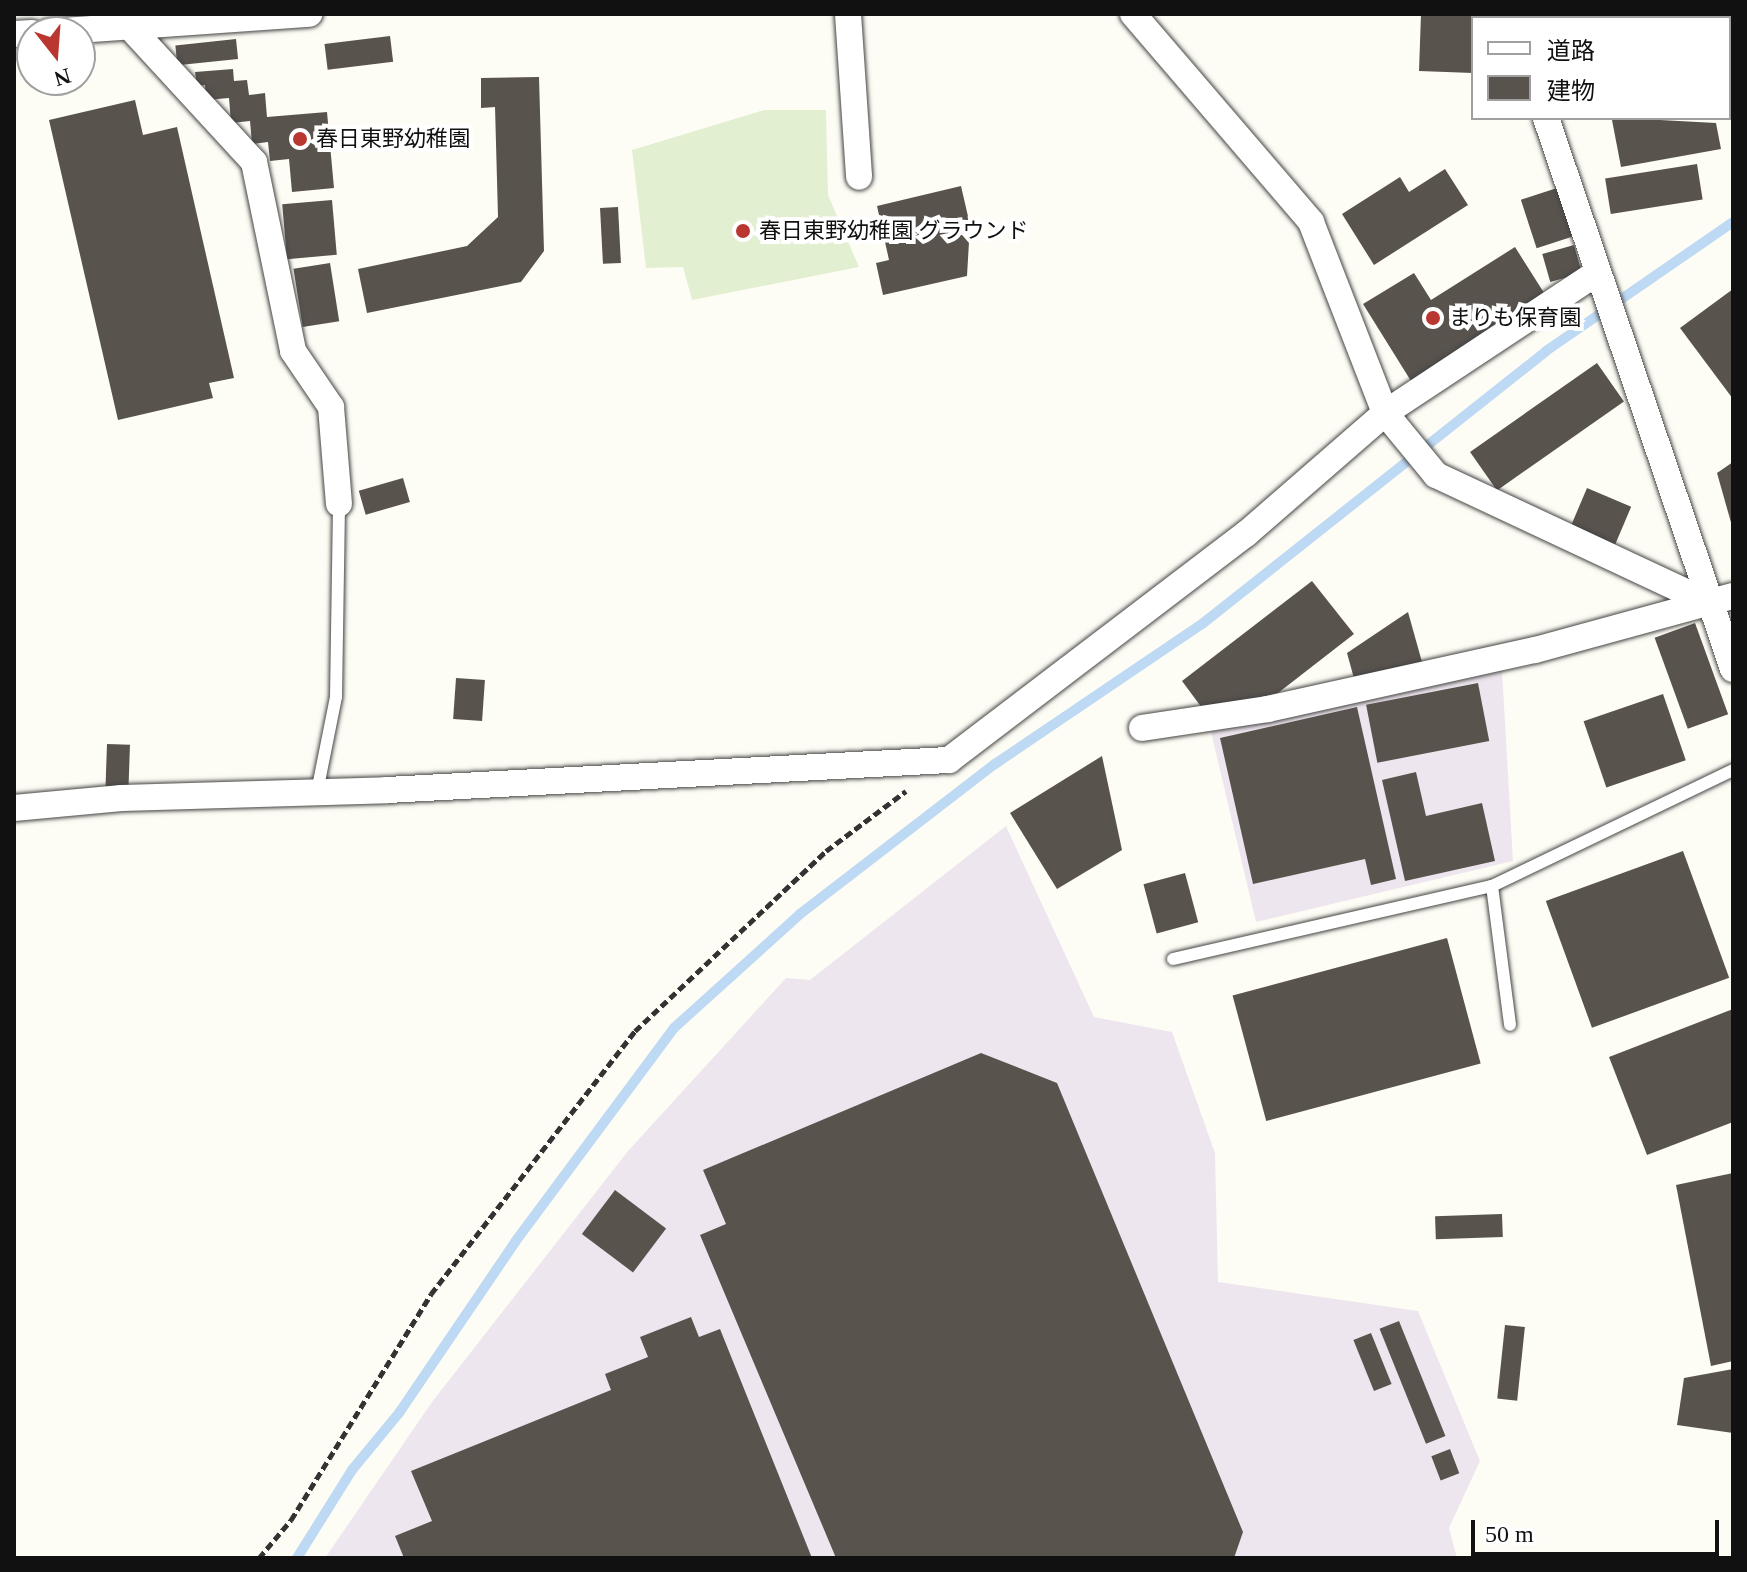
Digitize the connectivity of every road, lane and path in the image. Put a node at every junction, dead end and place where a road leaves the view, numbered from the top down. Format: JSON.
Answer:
{"nodes":[{"id":1,"x":309,"y":14,"type":"edge"},
{"id":2,"x":848,"y":14,"type":"edge"},
{"id":3,"x":1133,"y":14,"type":"edge"},
{"id":4,"x":258,"y":16,"type":"edge"},
{"id":5,"x":127,"y":20,"type":"edge"},
{"id":6,"x":96,"y":25,"type":"edge"},
{"id":7,"x":1547,"y":120,"type":"edge"},
{"id":8,"x":859,"y":177,"type":"dead end"},
{"id":9,"x":1600,"y":279,"type":"junction"},
{"id":10,"x":1390,"y":420,"type":"junction"},
{"id":11,"x":339,"y":504,"type":"joint"},
{"id":12,"x":1721,"y":600,"type":"edge"},
{"id":13,"x":1733,"y":669,"type":"edge"},
{"id":14,"x":1142,"y":728,"type":"dead end"},
{"id":15,"x":949,"y":760,"type":"junction"},
{"id":16,"x":1733,"y":770,"type":"edge"},
{"id":17,"x":317,"y":792,"type":"junction"},
{"id":18,"x":14,"y":808,"type":"edge"},
{"id":19,"x":1492,"y":886,"type":"junction"},
{"id":20,"x":1173,"y":959,"type":"dead end"},
{"id":21,"x":1510,"y":1025,"type":"dead end"},
{"id":22,"x":259,"y":1558,"type":"edge"}],
"edges":[{"from":1,"to":4,"type":"street"},
{"from":2,"to":8,"type":"street"},
{"from":3,"to":10,"type":"street"},
{"from":4,"to":5,"type":"street"},
{"from":5,"to":6,"type":"street"},
{"from":5,"to":11,"type":"street"},
{"from":7,"to":9,"type":"street"},
{"from":9,"to":10,"type":"street"},
{"from":9,"to":12,"type":"street"},
{"from":10,"to":12,"type":"street"},
{"from":10,"to":15,"type":"street"},
{"from":11,"to":17,"type":"lane"},
{"from":12,"to":13,"type":"street"},
{"from":12,"to":14,"type":"street"},
{"from":15,"to":17,"type":"street"},
{"from":15,"to":22,"type":"path"},
{"from":16,"to":19,"type":"lane"},
{"from":17,"to":18,"type":"street"},
{"from":19,"to":20,"type":"lane"},
{"from":19,"to":21,"type":"lane"}]}
